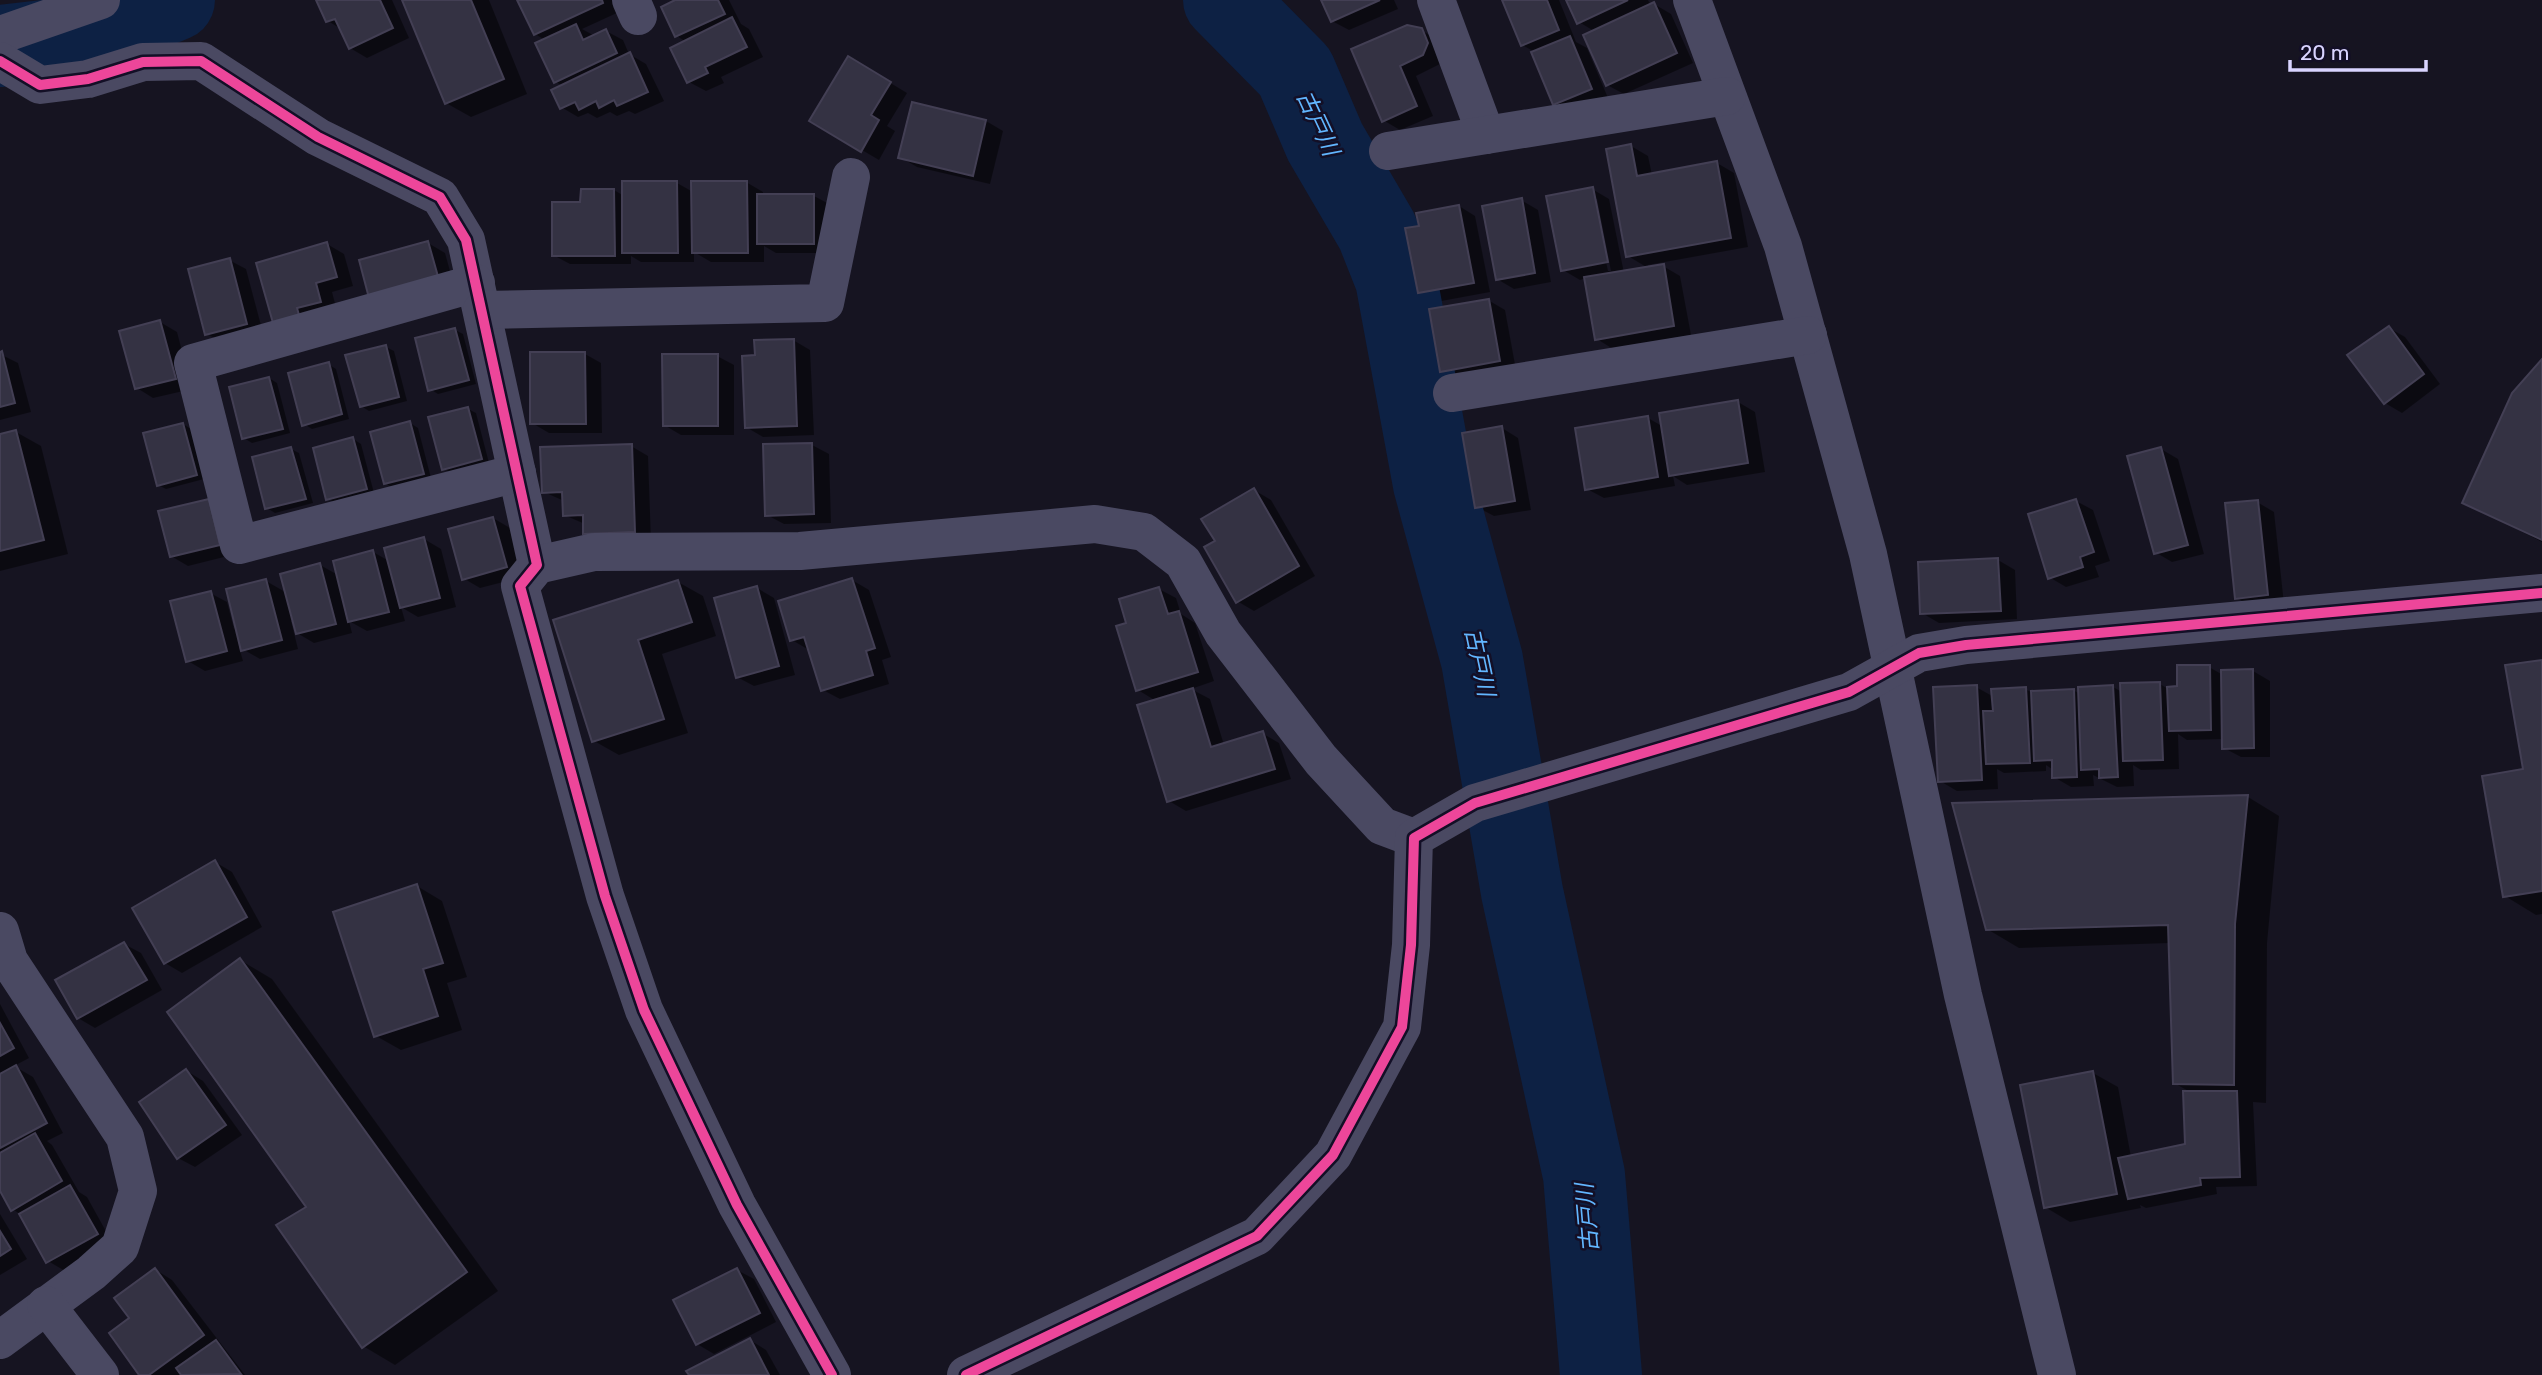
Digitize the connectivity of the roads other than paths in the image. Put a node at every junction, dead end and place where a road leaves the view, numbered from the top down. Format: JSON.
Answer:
{"nodes":[{"id":1,"x":101,"y":0,"type":"edge"},
{"id":2,"x":1436,"y":0,"type":"edge"},
{"id":3,"x":1692,"y":0,"type":"edge"},
{"id":4,"x":0,"y":35,"type":"edge"},
{"id":5,"x":0,"y":61,"type":"edge"},
{"id":6,"x":1727,"y":96,"type":"junction"},
{"id":7,"x":1486,"y":135,"type":"junction"},
{"id":8,"x":1388,"y":152,"type":"dead end"},
{"id":9,"x":851,"y":177,"type":"dead end"},
{"id":10,"x":479,"y":297,"type":"junction"},
{"id":11,"x":1808,"y":335,"type":"junction"},
{"id":12,"x":1452,"y":393,"type":"dead end"},
{"id":13,"x":517,"y":474,"type":"junction"},
{"id":14,"x":537,"y":565,"type":"junction"},
{"id":15,"x":2542,"y":593,"type":"edge"},
{"id":16,"x":1892,"y":667,"type":"junction"},
{"id":17,"x":1414,"y":838,"type":"junction"},
{"id":18,"x":0,"y":931,"type":"edge"},
{"id":19,"x":46,"y":1306,"type":"junction"},
{"id":20,"x":0,"y":1340,"type":"edge"},
{"id":21,"x":100,"y":1375,"type":"edge"},
{"id":22,"x":832,"y":1375,"type":"edge"},
{"id":23,"x":966,"y":1375,"type":"edge"},
{"id":24,"x":2057,"y":1375,"type":"edge"}],
"edges":[{"from":1,"to":4,"type":"street"},
{"from":2,"to":7,"type":"street"},
{"from":3,"to":6,"type":"street"},
{"from":5,"to":10,"type":"street"},
{"from":6,"to":7,"type":"street"},
{"from":6,"to":11,"type":"street"},
{"from":7,"to":8,"type":"street"},
{"from":9,"to":10,"type":"street"},
{"from":10,"to":13,"type":"street"},
{"from":10,"to":13,"type":"street"},
{"from":11,"to":12,"type":"street"},
{"from":11,"to":16,"type":"street"},
{"from":13,"to":14,"type":"street"},
{"from":14,"to":17,"type":"street"},
{"from":14,"to":22,"type":"street"},
{"from":15,"to":16,"type":"street"},
{"from":16,"to":17,"type":"street"},
{"from":16,"to":24,"type":"street"},
{"from":17,"to":23,"type":"street"},
{"from":18,"to":19,"type":"street"},
{"from":19,"to":20,"type":"street"},
{"from":19,"to":21,"type":"street"}]}
